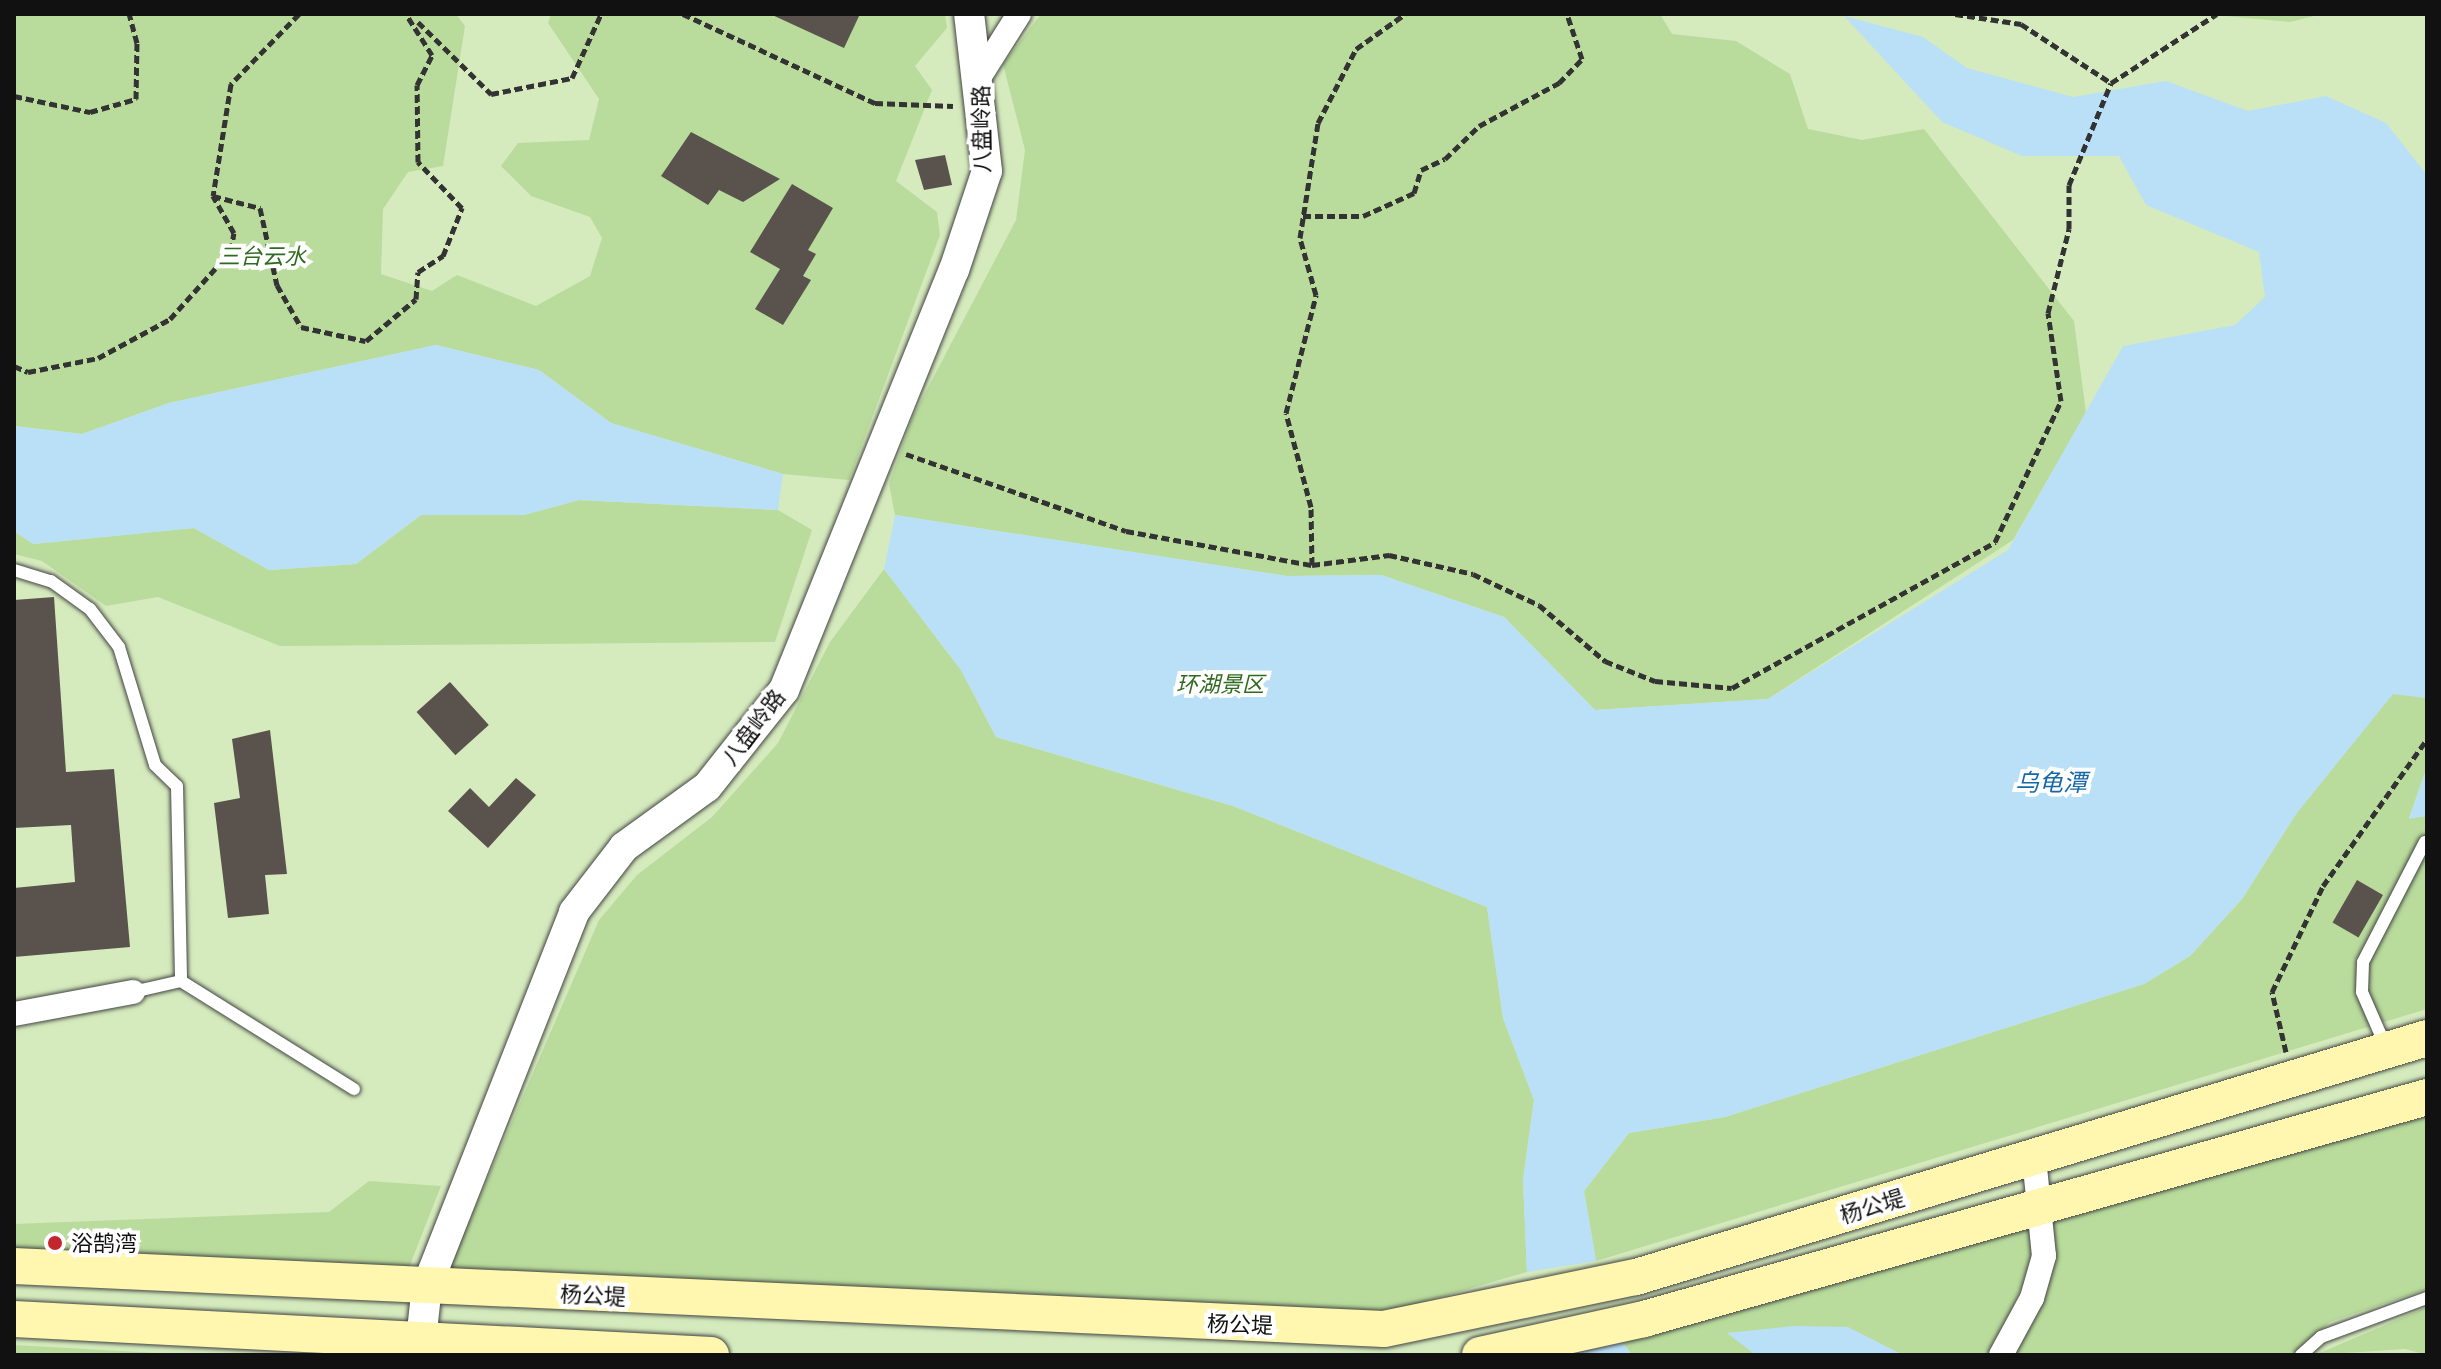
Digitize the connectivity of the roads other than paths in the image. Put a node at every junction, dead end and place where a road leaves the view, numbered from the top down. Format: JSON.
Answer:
{"nodes":[{"id":1,"x":969,"y":14,"type":"edge"},
{"id":2,"x":1019,"y":14,"type":"edge"},
{"id":3,"x":980,"y":76,"type":"junction"},
{"id":4,"x":14,"y":570,"type":"edge"},
{"id":5,"x":2425,"y":842,"type":"dead end"},
{"id":6,"x":181,"y":981,"type":"junction"},
{"id":7,"x":133,"y":992,"type":"joint"},
{"id":8,"x":14,"y":1014,"type":"edge"},
{"id":9,"x":2427,"y":1038,"type":"edge"},
{"id":10,"x":2387,"y":1050,"type":"junction"},
{"id":11,"x":354,"y":1089,"type":"dead end"},
{"id":12,"x":2427,"y":1097,"type":"edge"},
{"id":13,"x":2034,"y":1157,"type":"junction"},
{"id":14,"x":2042,"y":1206,"type":"junction"},
{"id":15,"x":14,"y":1266,"type":"edge"},
{"id":16,"x":427,"y":1286,"type":"junction"},
{"id":17,"x":2427,"y":1298,"type":"edge"},
{"id":18,"x":14,"y":1319,"type":"edge"},
{"id":19,"x":421,"y":1340,"type":"junction"},
{"id":20,"x":711,"y":1355,"type":"edge"},
{"id":21,"x":1480,"y":1355,"type":"edge"},
{"id":22,"x":2001,"y":1355,"type":"edge"},
{"id":23,"x":2301,"y":1355,"type":"edge"}],
"edges":[{"from":1,"to":3,"type":"street","name":"八盘岭路"},
{"from":2,"to":3,"type":"street"},
{"from":3,"to":16,"type":"street","name":"八盘岭路"},
{"from":4,"to":6,"type":"lane"},
{"from":5,"to":10,"type":"lane"},
{"from":6,"to":7,"type":"lane"},
{"from":6,"to":11,"type":"lane"},
{"from":7,"to":8,"type":"street"},
{"from":9,"to":10,"type":"main road","name":"杨公堤"},
{"from":10,"to":13,"type":"main road","name":"杨公堤"},
{"from":12,"to":14,"type":"main road","name":"杨公堤"},
{"from":13,"to":14,"type":"street"},
{"from":13,"to":16,"type":"main road","name":"杨公堤"},
{"from":14,"to":21,"type":"main road","name":"杨公堤"},
{"from":14,"to":22,"type":"street"},
{"from":15,"to":16,"type":"main road","name":"杨公堤"},
{"from":16,"to":19,"type":"street","name":"八盘岭路"},
{"from":17,"to":23,"type":"lane"},
{"from":18,"to":19,"type":"main road"},
{"from":19,"to":20,"type":"main road"}]}
